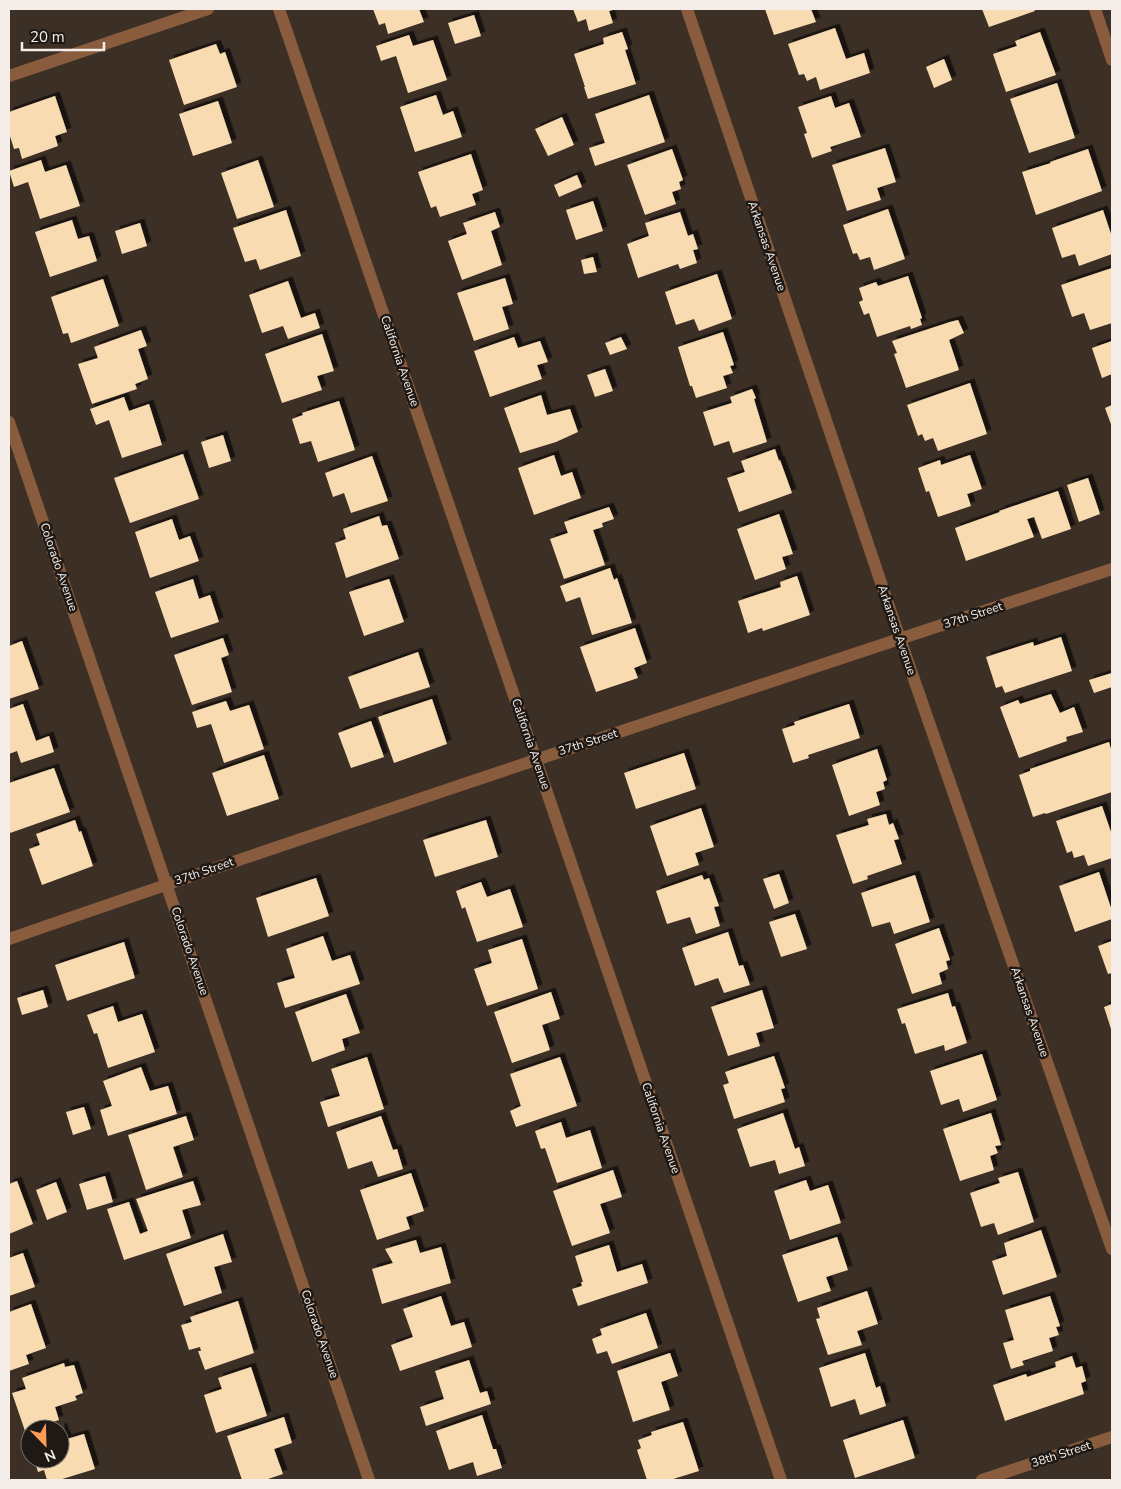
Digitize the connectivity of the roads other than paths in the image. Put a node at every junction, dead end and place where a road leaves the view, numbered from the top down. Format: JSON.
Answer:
{"nodes":[{"id":1,"x":208,"y":9,"type":"edge"},
{"id":2,"x":279,"y":9,"type":"edge"},
{"id":3,"x":687,"y":9,"type":"edge"},
{"id":4,"x":1095,"y":9,"type":"edge"},
{"id":5,"x":1112,"y":60,"type":"edge"},
{"id":6,"x":9,"y":76,"type":"edge"},
{"id":7,"x":9,"y":422,"type":"edge"},
{"id":8,"x":1112,"y":569,"type":"edge"},
{"id":9,"x":900,"y":639,"type":"junction"},
{"id":10,"x":536,"y":760,"type":"junction"},
{"id":11,"x":167,"y":884,"type":"junction"},
{"id":12,"x":9,"y":939,"type":"edge"},
{"id":13,"x":1112,"y":1249,"type":"edge"},
{"id":14,"x":1112,"y":1437,"type":"edge"},
{"id":15,"x":369,"y":1480,"type":"edge"},
{"id":16,"x":781,"y":1480,"type":"edge"},
{"id":17,"x":982,"y":1480,"type":"edge"}],
"edges":[{"from":1,"to":6,"type":"street"},
{"from":2,"to":10,"type":"street","name":"California Avenue"},
{"from":3,"to":9,"type":"street","name":"Arkansas Avenue"},
{"from":4,"to":5,"type":"street"},
{"from":7,"to":11,"type":"street","name":"Colorado Avenue"},
{"from":8,"to":9,"type":"street","name":"37th Street"},
{"from":9,"to":10,"type":"street","name":"37th Street"},
{"from":9,"to":13,"type":"street","name":"Arkansas Avenue"},
{"from":10,"to":11,"type":"street","name":"37th Street"},
{"from":10,"to":16,"type":"street","name":"California Avenue"},
{"from":11,"to":12,"type":"street","name":"37th Street"},
{"from":11,"to":15,"type":"street","name":"Colorado Avenue"},
{"from":14,"to":17,"type":"street","name":"38th Street"}]}
